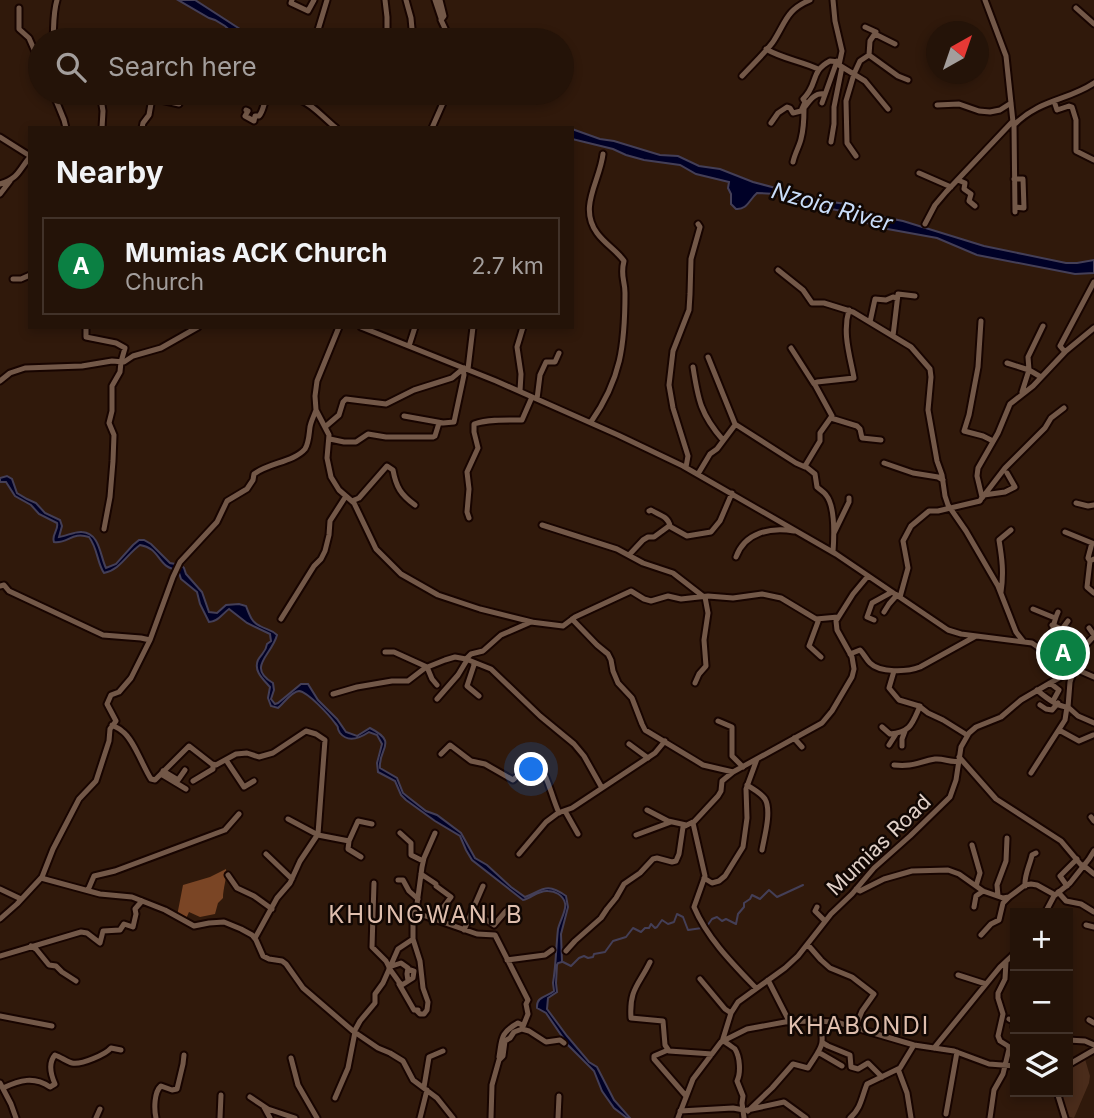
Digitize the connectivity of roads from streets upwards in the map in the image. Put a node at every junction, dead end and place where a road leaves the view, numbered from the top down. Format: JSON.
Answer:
{"nodes":[{"id":1,"x":57,"y":0,"type":"edge"},
{"id":2,"x":292,"y":0,"type":"edge"},
{"id":3,"x":314,"y":0,"type":"edge"},
{"id":4,"x":327,"y":0,"type":"edge"},
{"id":5,"x":385,"y":0,"type":"edge"},
{"id":6,"x":406,"y":0,"type":"edge"},
{"id":7,"x":438,"y":0,"type":"edge"},
{"id":8,"x":810,"y":0,"type":"edge"},
{"id":9,"x":833,"y":0,"type":"edge"},
{"id":10,"x":985,"y":0,"type":"edge"},
{"id":11,"x":19,"y":8,"type":"dead end"},
{"id":12,"x":1076,"y":8,"type":"dead end"},
{"id":13,"x":1094,"y":24,"type":"edge"},
{"id":14,"x":865,"y":27,"type":"dead end"},
{"id":15,"x":54,"y":28,"type":"edge"},
{"id":16,"x":318,"y":28,"type":"edge"},
{"id":17,"x":387,"y":28,"type":"edge"},
{"id":18,"x":412,"y":28,"type":"edge"},
{"id":19,"x":445,"y":28,"type":"edge"},
{"id":20,"x":875,"y":34,"type":"junction"},
{"id":21,"x":28,"y":37,"type":"edge"},
{"id":22,"x":895,"y":44,"type":"dead end"},
{"id":23,"x":766,"y":49,"type":"junction"},
{"id":24,"x":869,"y":55,"type":"junction"},
{"id":25,"x":840,"y":64,"type":"junction"},
{"id":26,"x":818,"y":69,"type":"junction"},
{"id":27,"x":854,"y":74,"type":"junction"},
{"id":28,"x":742,"y":76,"type":"dead end"},
{"id":29,"x":908,"y":80,"type":"dead end"},
{"id":30,"x":1094,"y":83,"type":"edge"},
{"id":31,"x":825,"y":94,"type":"junction"},
{"id":32,"x":1054,"y":101,"type":"junction"},
{"id":33,"x":822,"y":103,"type":"dead end"},
{"id":34,"x":1011,"y":104,"type":"junction"},
{"id":35,"x":58,"y":105,"type":"edge"},
{"id":36,"x":102,"y":105,"type":"edge"},
{"id":37,"x":151,"y":105,"type":"edge"},
{"id":38,"x":263,"y":105,"type":"edge"},
{"id":39,"x":310,"y":105,"type":"edge"},
{"id":40,"x":442,"y":105,"type":"edge"},
{"id":41,"x":937,"y":105,"type":"dead end"},
{"id":42,"x":888,"y":109,"type":"dead end"},
{"id":43,"x":246,"y":110,"type":"dead end"},
{"id":44,"x":771,"y":123,"type":"dead end"},
{"id":45,"x":1014,"y":123,"type":"junction"},
{"id":46,"x":65,"y":126,"type":"edge"},
{"id":47,"x":102,"y":126,"type":"edge"},
{"id":48,"x":142,"y":126,"type":"edge"},
{"id":49,"x":334,"y":126,"type":"edge"},
{"id":50,"x":433,"y":126,"type":"edge"},
{"id":51,"x":0,"y":137,"type":"edge"},
{"id":52,"x":831,"y":142,"type":"dead end"},
{"id":53,"x":603,"y":154,"type":"dead end"},
{"id":54,"x":28,"y":155,"type":"edge"},
{"id":55,"x":856,"y":156,"type":"dead end"},
{"id":56,"x":28,"y":159,"type":"edge"},
{"id":57,"x":1094,"y":159,"type":"edge"},
{"id":58,"x":793,"y":162,"type":"dead end"},
{"id":59,"x":919,"y":173,"type":"dead end"},
{"id":60,"x":1014,"y":179,"type":"junction"},
{"id":61,"x":958,"y":180,"type":"junction"},
{"id":62,"x":10,"y":181,"type":"junction"},
{"id":63,"x":0,"y":184,"type":"edge"},
{"id":64,"x":951,"y":187,"type":"junction"},
{"id":65,"x":0,"y":194,"type":"edge"},
{"id":66,"x":975,"y":206,"type":"dead end"},
{"id":67,"x":698,"y":224,"type":"dead end"},
{"id":68,"x":925,"y":224,"type":"dead end"},
{"id":69,"x":778,"y":270,"type":"dead end"},
{"id":70,"x":28,"y":276,"type":"edge"},
{"id":71,"x":13,"y":279,"type":"dead end"},
{"id":72,"x":1094,"y":282,"type":"edge"},
{"id":73,"x":915,"y":296,"type":"dead end"},
{"id":74,"x":897,"y":298,"type":"junction"},
{"id":75,"x":849,"y":310,"type":"junction"},
{"id":76,"x":981,"y":321,"type":"dead end"},
{"id":77,"x":870,"y":322,"type":"junction"},
{"id":78,"x":1043,"y":326,"type":"dead end"},
{"id":79,"x":1094,"y":328,"type":"edge"},
{"id":80,"x":86,"y":329,"type":"edge"},
{"id":81,"x":194,"y":329,"type":"edge"},
{"id":82,"x":338,"y":329,"type":"edge"},
{"id":83,"x":366,"y":329,"type":"edge"},
{"id":84,"x":414,"y":329,"type":"edge"},
{"id":85,"x":473,"y":329,"type":"edge"},
{"id":86,"x":522,"y":329,"type":"edge"},
{"id":87,"x":893,"y":335,"type":"junction"},
{"id":88,"x":409,"y":346,"type":"junction"},
{"id":89,"x":790,"y":348,"type":"dead end"},
{"id":90,"x":1065,"y":352,"type":"junction"},
{"id":91,"x":559,"y":353,"type":"dead end"},
{"id":92,"x":708,"y":357,"type":"dead end"},
{"id":93,"x":121,"y":362,"type":"junction"},
{"id":94,"x":1007,"y":363,"type":"dead end"},
{"id":95,"x":693,"y":367,"type":"dead end"},
{"id":96,"x":465,"y":369,"type":"junction"},
{"id":97,"x":1028,"y":370,"type":"junction"},
{"id":98,"x":1041,"y":377,"type":"junction"},
{"id":99,"x":0,"y":380,"type":"edge"},
{"id":100,"x":814,"y":384,"type":"junction"},
{"id":101,"x":520,"y":391,"type":"junction"},
{"id":102,"x":1021,"y":395,"type":"junction"},
{"id":103,"x":535,"y":398,"type":"junction"},
{"id":104,"x":1064,"y":408,"type":"dead end"},
{"id":105,"x":316,"y":410,"type":"junction"},
{"id":106,"x":404,"y":416,"type":"dead end"},
{"id":107,"x":831,"y":418,"type":"junction"},
{"id":108,"x":439,"y":422,"type":"junction"},
{"id":109,"x":591,"y":422,"type":"junction"},
{"id":110,"x":735,"y":425,"type":"junction"},
{"id":111,"x":325,"y":427,"type":"junction"},
{"id":112,"x":330,"y":439,"type":"junction"},
{"id":113,"x":723,"y":440,"type":"junction"},
{"id":114,"x":881,"y":440,"type":"dead end"},
{"id":115,"x":993,"y":441,"type":"junction"},
{"id":116,"x":884,"y":463,"type":"dead end"},
{"id":117,"x":686,"y":467,"type":"junction"},
{"id":118,"x":805,"y":467,"type":"junction"},
{"id":119,"x":1007,"y":473,"type":"dead end"},
{"id":120,"x":698,"y":474,"type":"junction"},
{"id":121,"x":943,"y":480,"type":"junction"},
{"id":122,"x":732,"y":493,"type":"junction"},
{"id":123,"x":346,"y":496,"type":"junction"},
{"id":124,"x":983,"y":497,"type":"junction"},
{"id":125,"x":849,"y":498,"type":"dead end"},
{"id":126,"x":352,"y":501,"type":"junction"},
{"id":127,"x":1076,"y":503,"type":"dead end"},
{"id":128,"x":415,"y":505,"type":"dead end"},
{"id":129,"x":1094,"y":505,"type":"edge"},
{"id":130,"x":949,"y":508,"type":"junction"},
{"id":131,"x":649,"y":511,"type":"dead end"},
{"id":132,"x":469,"y":517,"type":"dead end"},
{"id":133,"x":542,"y":525,"type":"dead end"},
{"id":134,"x":670,"y":526,"type":"junction"},
{"id":135,"x":104,"y":529,"type":"dead end"},
{"id":136,"x":1011,"y":530,"type":"dead end"},
{"id":137,"x":797,"y":531,"type":"junction"},
{"id":138,"x":1065,"y":532,"type":"dead end"},
{"id":139,"x":833,"y":536,"type":"junction"},
{"id":140,"x":833,"y":552,"type":"junction"},
{"id":141,"x":629,"y":555,"type":"junction"},
{"id":142,"x":736,"y":557,"type":"dead end"},
{"id":143,"x":1092,"y":560,"type":"edge"},
{"id":144,"x":868,"y":576,"type":"junction"},
{"id":145,"x":0,"y":586,"type":"edge"},
{"id":146,"x":1001,"y":592,"type":"junction"},
{"id":147,"x":1094,"y":592,"type":"edge"},
{"id":148,"x":896,"y":595,"type":"junction"},
{"id":149,"x":704,"y":597,"type":"junction"},
{"id":150,"x":1033,"y":609,"type":"dead end"},
{"id":151,"x":1058,"y":611,"type":"dead end"},
{"id":152,"x":884,"y":612,"type":"dead end"},
{"id":153,"x":838,"y":617,"type":"junction"},
{"id":154,"x":1055,"y":618,"type":"junction"},
{"id":155,"x":572,"y":619,"type":"junction"},
{"id":156,"x":281,"y":620,"type":"dead end"},
{"id":157,"x":819,"y":620,"type":"junction"},
{"id":158,"x":874,"y":620,"type":"dead end"},
{"id":159,"x":1068,"y":621,"type":"dead end"},
{"id":160,"x":533,"y":622,"type":"junction"},
{"id":161,"x":1052,"y":625,"type":"junction"},
{"id":162,"x":1088,"y":628,"type":"dead end"},
{"id":163,"x":976,"y":636,"type":"junction"},
{"id":164,"x":1094,"y":636,"type":"edge"},
{"id":165,"x":150,"y":640,"type":"junction"},
{"id":166,"x":1023,"y":641,"type":"junction"},
{"id":167,"x":384,"y":652,"type":"dead end"},
{"id":168,"x":1046,"y":653,"type":"junction"},
{"id":169,"x":850,"y":654,"type":"junction"},
{"id":170,"x":821,"y":657,"type":"dead end"},
{"id":171,"x":469,"y":660,"type":"junction"},
{"id":172,"x":1052,"y":665,"type":"dead end"},
{"id":173,"x":427,"y":667,"type":"junction"},
{"id":174,"x":1074,"y":670,"type":"junction"},
{"id":175,"x":894,"y":671,"type":"junction"},
{"id":176,"x":1093,"y":676,"type":"edge"},
{"id":177,"x":1049,"y":682,"type":"junction"},
{"id":178,"x":695,"y":683,"type":"dead end"},
{"id":179,"x":437,"y":685,"type":"dead end"},
{"id":180,"x":1037,"y":690,"type":"junction"},
{"id":181,"x":333,"y":694,"type":"dead end"},
{"id":182,"x":480,"y":696,"type":"dead end"},
{"id":183,"x":437,"y":699,"type":"dead end"},
{"id":184,"x":1055,"y":702,"type":"junction"},
{"id":185,"x":1040,"y":705,"type":"dead end"},
{"id":186,"x":920,"y":706,"type":"junction"},
{"id":187,"x":1068,"y":707,"type":"junction"},
{"id":188,"x":718,"y":721,"type":"dead end"},
{"id":189,"x":822,"y":723,"type":"junction"},
{"id":190,"x":1094,"y":723,"type":"edge"},
{"id":191,"x":112,"y":725,"type":"junction"},
{"id":192,"x":1059,"y":730,"type":"junction"},
{"id":193,"x":882,"y":731,"type":"dead end"},
{"id":194,"x":827,"y":732,"type":"dead end"},
{"id":195,"x":905,"y":732,"type":"junction"},
{"id":196,"x":893,"y":734,"type":"junction"},
{"id":197,"x":967,"y":735,"type":"junction"},
{"id":198,"x":1094,"y":735,"type":"edge"},
{"id":199,"x":794,"y":738,"type":"junction"},
{"id":200,"x":664,"y":741,"type":"junction"},
{"id":201,"x":629,"y":744,"type":"dead end"},
{"id":202,"x":889,"y":745,"type":"dead end"},
{"id":203,"x":900,"y":746,"type":"dead end"},
{"id":204,"x":802,"y":747,"type":"dead end"},
{"id":205,"x":441,"y":754,"type":"dead end"},
{"id":206,"x":649,"y":758,"type":"junction"},
{"id":207,"x":757,"y":759,"type":"junction"},
{"id":208,"x":959,"y":759,"type":"junction"},
{"id":209,"x":226,"y":760,"type":"junction"},
{"id":210,"x":213,"y":765,"type":"junction"},
{"id":211,"x":894,"y":765,"type":"dead end"},
{"id":212,"x":743,"y":767,"type":"junction"},
{"id":213,"x":185,"y":770,"type":"dead end"},
{"id":214,"x":162,"y":772,"type":"junction"},
{"id":215,"x":733,"y":772,"type":"junction"},
{"id":216,"x":1031,"y":773,"type":"dead end"},
{"id":217,"x":193,"y":781,"type":"dead end"},
{"id":218,"x":254,"y":781,"type":"dead end"},
{"id":219,"x":747,"y":785,"type":"junction"},
{"id":220,"x":602,"y":788,"type":"junction"},
{"id":221,"x":186,"y":789,"type":"dead end"},
{"id":222,"x":647,"y":810,"type":"dead end"},
{"id":223,"x":562,"y":812,"type":"junction"},
{"id":224,"x":239,"y":814,"type":"dead end"},
{"id":225,"x":288,"y":819,"type":"dead end"},
{"id":226,"x":671,"y":822,"type":"junction"},
{"id":227,"x":693,"y":822,"type":"junction"},
{"id":228,"x":372,"y":824,"type":"dead end"},
{"id":229,"x":686,"y":825,"type":"junction"},
{"id":230,"x":400,"y":833,"type":"dead end"},
{"id":231,"x":435,"y":833,"type":"dead end"},
{"id":232,"x":578,"y":834,"type":"dead end"},
{"id":233,"x":318,"y":835,"type":"junction"},
{"id":234,"x":636,"y":835,"type":"dead end"},
{"id":235,"x":1007,"y":838,"type":"dead end"},
{"id":236,"x":349,"y":841,"type":"junction"},
{"id":237,"x":972,"y":845,"type":"dead end"},
{"id":238,"x":762,"y":850,"type":"dead end"},
{"id":239,"x":1094,"y":851,"type":"edge"},
{"id":240,"x":1036,"y":853,"type":"dead end"},
{"id":241,"x":266,"y":854,"type":"dead end"},
{"id":242,"x":519,"y":854,"type":"dead end"},
{"id":243,"x":361,"y":857,"type":"dead end"},
{"id":244,"x":1077,"y":859,"type":"junction"},
{"id":245,"x":423,"y":861,"type":"junction"},
{"id":246,"x":1083,"y":865,"type":"junction"},
{"id":247,"x":421,"y":874,"type":"junction"},
{"id":248,"x":1094,"y":874,"type":"edge"},
{"id":249,"x":228,"y":875,"type":"dead end"},
{"id":250,"x":41,"y":878,"type":"junction"},
{"id":251,"x":704,"y":878,"type":"junction"},
{"id":252,"x":292,"y":879,"type":"junction"},
{"id":253,"x":398,"y":880,"type":"dead end"},
{"id":254,"x":374,"y":883,"type":"dead end"},
{"id":255,"x":483,"y":886,"type":"dead end"},
{"id":256,"x":976,"y":886,"type":"junction"},
{"id":257,"x":1025,"y":886,"type":"junction"},
{"id":258,"x":1067,"y":886,"type":"junction"},
{"id":259,"x":856,"y":889,"type":"junction"},
{"id":260,"x":0,"y":890,"type":"edge"},
{"id":261,"x":88,"y":890,"type":"junction"},
{"id":262,"x":984,"y":891,"type":"junction"},
{"id":263,"x":1057,"y":894,"type":"junction"},
{"id":264,"x":998,"y":896,"type":"junction"},
{"id":265,"x":1009,"y":897,"type":"junction"},
{"id":266,"x":21,"y":899,"type":"junction"},
{"id":267,"x":418,"y":899,"type":"junction"},
{"id":268,"x":142,"y":901,"type":"junction"},
{"id":269,"x":974,"y":907,"type":"dead end"},
{"id":270,"x":1048,"y":908,"type":"edge"},
{"id":271,"x":272,"y":909,"type":"junction"},
{"id":272,"x":815,"y":909,"type":"dead end"},
{"id":273,"x":472,"y":910,"type":"junction"},
{"id":274,"x":506,"y":911,"type":"dead end"},
{"id":275,"x":414,"y":912,"type":"junction"},
{"id":276,"x":1094,"y":912,"type":"edge"},
{"id":277,"x":0,"y":919,"type":"edge"},
{"id":278,"x":434,"y":920,"type":"junction"},
{"id":279,"x":825,"y":921,"type":"junction"},
{"id":280,"x":1086,"y":925,"type":"dead end"},
{"id":281,"x":1094,"y":928,"type":"edge"},
{"id":282,"x":464,"y":930,"type":"junction"},
{"id":283,"x":981,"y":935,"type":"dead end"},
{"id":284,"x":255,"y":938,"type":"junction"},
{"id":285,"x":413,"y":941,"type":"junction"},
{"id":286,"x":808,"y":945,"type":"junction"},
{"id":287,"x":31,"y":946,"type":"junction"},
{"id":288,"x":552,"y":950,"type":"dead end"},
{"id":289,"x":566,"y":951,"type":"dead end"},
{"id":290,"x":0,"y":956,"type":"edge"},
{"id":291,"x":1010,"y":958,"type":"edge"},
{"id":292,"x":508,"y":960,"type":"junction"},
{"id":293,"x":650,"y":962,"type":"dead end"},
{"id":294,"x":1006,"y":962,"type":"junction"},
{"id":295,"x":389,"y":967,"type":"junction"},
{"id":296,"x":958,"y":975,"type":"dead end"},
{"id":297,"x":700,"y":979,"type":"dead end"},
{"id":298,"x":768,"y":980,"type":"junction"},
{"id":299,"x":76,"y":981,"type":"dead end"},
{"id":300,"x":398,"y":981,"type":"junction"},
{"id":301,"x":986,"y":984,"type":"junction"},
{"id":302,"x":756,"y":988,"type":"junction"},
{"id":303,"x":731,"y":1013,"type":"junction"},
{"id":304,"x":0,"y":1016,"type":"edge"},
{"id":305,"x":789,"y":1021,"type":"junction"},
{"id":306,"x":820,"y":1021,"type":"junction"},
{"id":307,"x":52,"y":1026,"type":"dead end"},
{"id":308,"x":855,"y":1027,"type":"junction"},
{"id":309,"x":522,"y":1028,"type":"junction"},
{"id":310,"x":355,"y":1032,"type":"junction"},
{"id":311,"x":1073,"y":1040,"type":"edge"},
{"id":312,"x":723,"y":1042,"type":"junction"},
{"id":313,"x":564,"y":1043,"type":"dead end"},
{"id":314,"x":823,"y":1043,"type":"junction"},
{"id":315,"x":914,"y":1045,"type":"junction"},
{"id":316,"x":1094,"y":1045,"type":"edge"},
{"id":317,"x":934,"y":1048,"type":"junction"},
{"id":318,"x":121,"y":1050,"type":"dead end"},
{"id":319,"x":668,"y":1050,"type":"junction"},
{"id":320,"x":1094,"y":1050,"type":"edge"},
{"id":321,"x":443,"y":1051,"type":"dead end"},
{"id":322,"x":818,"y":1052,"type":"junction"},
{"id":323,"x":957,"y":1052,"type":"junction"},
{"id":324,"x":712,"y":1054,"type":"junction"},
{"id":325,"x":184,"y":1055,"type":"dead end"},
{"id":326,"x":291,"y":1058,"type":"dead end"},
{"id":327,"x":1073,"y":1062,"type":"edge"},
{"id":328,"x":842,"y":1066,"type":"dead end"},
{"id":329,"x":1005,"y":1066,"type":"junction"},
{"id":330,"x":1010,"y":1066,"type":"edge"},
{"id":331,"x":898,"y":1069,"type":"junction"},
{"id":332,"x":882,"y":1077,"type":"junction"},
{"id":333,"x":2,"y":1085,"type":"edge"},
{"id":334,"x":425,"y":1088,"type":"junction"},
{"id":335,"x":221,"y":1096,"type":"dead end"},
{"id":336,"x":559,"y":1096,"type":"dead end"},
{"id":337,"x":686,"y":1096,"type":"junction"},
{"id":338,"x":250,"y":1097,"type":"dead end"},
{"id":339,"x":1059,"y":1097,"type":"edge"},
{"id":340,"x":335,"y":1098,"type":"dead end"},
{"id":341,"x":264,"y":1107,"type":"junction"},
{"id":342,"x":745,"y":1110,"type":"junction"},
{"id":343,"x":681,"y":1111,"type":"junction"},
{"id":344,"x":946,"y":1114,"type":"dead end"},
{"id":345,"x":16,"y":1118,"type":"edge"},
{"id":346,"x":156,"y":1118,"type":"edge"},
{"id":347,"x":220,"y":1118,"type":"edge"},
{"id":348,"x":270,"y":1118,"type":"edge"},
{"id":349,"x":295,"y":1118,"type":"edge"},
{"id":350,"x":317,"y":1118,"type":"edge"},
{"id":351,"x":420,"y":1118,"type":"edge"},
{"id":352,"x":453,"y":1118,"type":"edge"},
{"id":353,"x":491,"y":1118,"type":"edge"},
{"id":354,"x":558,"y":1118,"type":"edge"},
{"id":355,"x":678,"y":1118,"type":"edge"},
{"id":356,"x":744,"y":1118,"type":"edge"},
{"id":357,"x":806,"y":1118,"type":"edge"},
{"id":358,"x":850,"y":1118,"type":"edge"},
{"id":359,"x":911,"y":1118,"type":"edge"},
{"id":360,"x":990,"y":1118,"type":"edge"},
{"id":361,"x":1065,"y":1118,"type":"edge"}],
"edges":[{"from":1,"to":15,"type":"street"},
{"from":2,"to":3,"type":"street"},
{"from":4,"to":16,"type":"street"},
{"from":5,"to":17,"type":"street"},
{"from":6,"to":18,"type":"street"},
{"from":7,"to":19,"type":"street"},
{"from":8,"to":23,"type":"street"},
{"from":9,"to":25,"type":"street"},
{"from":10,"to":34,"type":"street"},
{"from":11,"to":21,"type":"street"},
{"from":12,"to":13,"type":"street"},
{"from":14,"to":20,"type":"street"},
{"from":20,"to":22,"type":"street"},
{"from":20,"to":24,"type":"street"},
{"from":23,"to":26,"type":"street"},
{"from":23,"to":28,"type":"street"},
{"from":24,"to":27,"type":"street"},
{"from":24,"to":29,"type":"street"},
{"from":25,"to":26,"type":"street"},
{"from":25,"to":27,"type":"street"},
{"from":25,"to":31,"type":"street"},
{"from":25,"to":52,"type":"street"},
{"from":26,"to":44,"type":"street"},
{"from":27,"to":42,"type":"street"},
{"from":27,"to":55,"type":"street"},
{"from":30,"to":32,"type":"street"},
{"from":31,"to":33,"type":"street"},
{"from":31,"to":58,"type":"street"},
{"from":32,"to":45,"type":"street"},
{"from":32,"to":57,"type":"street"},
{"from":34,"to":41,"type":"street"},
{"from":34,"to":45,"type":"street"},
{"from":35,"to":46,"type":"street"},
{"from":36,"to":47,"type":"street"},
{"from":37,"to":48,"type":"street"},
{"from":38,"to":43,"type":"street"},
{"from":39,"to":49,"type":"street"},
{"from":40,"to":50,"type":"street"},
{"from":45,"to":60,"type":"street"},
{"from":45,"to":61,"type":"street"},
{"from":51,"to":54,"type":"street"},
{"from":53,"to":109,"type":"street"},
{"from":56,"to":62,"type":"street"},
{"from":59,"to":64,"type":"street"},
{"from":60,"to":60,"type":"street"},
{"from":61,"to":64,"type":"street"},
{"from":61,"to":66,"type":"street"},
{"from":62,"to":63,"type":"street"},
{"from":62,"to":65,"type":"street"},
{"from":64,"to":68,"type":"street"},
{"from":67,"to":117,"type":"street"},
{"from":69,"to":75,"type":"street"},
{"from":70,"to":71,"type":"street"},
{"from":72,"to":90,"type":"street"},
{"from":73,"to":74,"type":"street"},
{"from":74,"to":77,"type":"street"},
{"from":74,"to":87,"type":"street"},
{"from":75,"to":77,"type":"street"},
{"from":75,"to":100,"type":"street"},
{"from":76,"to":115,"type":"street"},
{"from":77,"to":87,"type":"street"},
{"from":78,"to":97,"type":"street"},
{"from":79,"to":90,"type":"street"},
{"from":80,"to":93,"type":"street"},
{"from":81,"to":93,"type":"street"},
{"from":82,"to":105,"type":"street"},
{"from":83,"to":88,"type":"street"},
{"from":84,"to":88,"type":"street"},
{"from":85,"to":96,"type":"street"},
{"from":86,"to":101,"type":"street"},
{"from":87,"to":121,"type":"street"},
{"from":88,"to":96,"type":"street"},
{"from":89,"to":100,"type":"street"},
{"from":90,"to":98,"type":"street"},
{"from":91,"to":103,"type":"street"},
{"from":92,"to":110,"type":"street"},
{"from":93,"to":99,"type":"street"},
{"from":93,"to":135,"type":"street"},
{"from":94,"to":97,"type":"street"},
{"from":95,"to":113,"type":"street"},
{"from":96,"to":101,"type":"street"},
{"from":96,"to":108,"type":"street"},
{"from":96,"to":111,"type":"street"},
{"from":97,"to":98,"type":"street"},
{"from":97,"to":102,"type":"street"},
{"from":98,"to":102,"type":"street"},
{"from":100,"to":107,"type":"street"},
{"from":101,"to":103,"type":"street"},
{"from":102,"to":115,"type":"street"},
{"from":103,"to":109,"type":"street"},
{"from":103,"to":132,"type":"street"},
{"from":104,"to":124,"type":"street"},
{"from":105,"to":111,"type":"street"},
{"from":105,"to":165,"type":"street"},
{"from":106,"to":108,"type":"street"},
{"from":107,"to":114,"type":"street"},
{"from":107,"to":118,"type":"street"},
{"from":108,"to":112,"type":"street"},
{"from":109,"to":117,"type":"street"},
{"from":110,"to":113,"type":"street"},
{"from":110,"to":118,"type":"street"},
{"from":111,"to":112,"type":"street"},
{"from":112,"to":123,"type":"street"},
{"from":113,"to":120,"type":"street"},
{"from":115,"to":124,"type":"street"},
{"from":116,"to":121,"type":"street"},
{"from":117,"to":120,"type":"street"},
{"from":118,"to":139,"type":"street"},
{"from":119,"to":124,"type":"street"},
{"from":120,"to":122,"type":"street"},
{"from":121,"to":130,"type":"street"},
{"from":122,"to":134,"type":"street"},
{"from":122,"to":137,"type":"street"},
{"from":123,"to":126,"type":"street"},
{"from":123,"to":156,"type":"street"},
{"from":124,"to":130,"type":"street"},
{"from":125,"to":139,"type":"street"},
{"from":126,"to":128,"type":"street"},
{"from":126,"to":160,"type":"street"},
{"from":127,"to":129,"type":"street"},
{"from":130,"to":146,"type":"street"},
{"from":130,"to":148,"type":"street"},
{"from":131,"to":134,"type":"street"},
{"from":133,"to":141,"type":"street"},
{"from":134,"to":141,"type":"street"},
{"from":136,"to":146,"type":"street"},
{"from":137,"to":140,"type":"street"},
{"from":137,"to":142,"type":"street"},
{"from":138,"to":143,"type":"street"},
{"from":139,"to":140,"type":"street"},
{"from":140,"to":144,"type":"street"},
{"from":141,"to":149,"type":"street"},
{"from":143,"to":147,"type":"street"},
{"from":144,"to":148,"type":"street"},
{"from":144,"to":153,"type":"street"},
{"from":145,"to":165,"type":"street"},
{"from":146,"to":166,"type":"street"},
{"from":148,"to":152,"type":"street"},
{"from":148,"to":158,"type":"street"},
{"from":148,"to":163,"type":"street"},
{"from":149,"to":155,"type":"street"},
{"from":149,"to":157,"type":"street"},
{"from":149,"to":178,"type":"street"},
{"from":150,"to":154,"type":"street"},
{"from":151,"to":154,"type":"street"},
{"from":153,"to":157,"type":"street"},
{"from":153,"to":169,"type":"street"},
{"from":154,"to":161,"type":"street"},
{"from":155,"to":160,"type":"street"},
{"from":155,"to":200,"type":"street"},
{"from":157,"to":170,"type":"street"},
{"from":159,"to":161,"type":"street"},
{"from":160,"to":171,"type":"street"},
{"from":161,"to":168,"type":"street"},
{"from":162,"to":164,"type":"street"},
{"from":163,"to":166,"type":"street"},
{"from":163,"to":175,"type":"street"},
{"from":164,"to":174,"type":"street"},
{"from":165,"to":191,"type":"street"},
{"from":166,"to":168,"type":"street"},
{"from":167,"to":173,"type":"street"},
{"from":168,"to":174,"type":"street"},
{"from":169,"to":175,"type":"street"},
{"from":169,"to":189,"type":"street"},
{"from":171,"to":173,"type":"street"},
{"from":171,"to":182,"type":"street"},
{"from":171,"to":183,"type":"street"},
{"from":171,"to":220,"type":"street"},
{"from":172,"to":174,"type":"street"},
{"from":173,"to":179,"type":"street"},
{"from":173,"to":181,"type":"street"},
{"from":174,"to":176,"type":"street"},
{"from":174,"to":177,"type":"street"},
{"from":174,"to":187,"type":"street"},
{"from":175,"to":186,"type":"street"},
{"from":177,"to":180,"type":"street"},
{"from":177,"to":184,"type":"street"},
{"from":180,"to":184,"type":"street"},
{"from":180,"to":197,"type":"street"},
{"from":184,"to":185,"type":"street"},
{"from":184,"to":187,"type":"street"},
{"from":186,"to":195,"type":"street"},
{"from":186,"to":197,"type":"street"},
{"from":187,"to":190,"type":"street"},
{"from":187,"to":192,"type":"street"},
{"from":188,"to":212,"type":"street"},
{"from":189,"to":194,"type":"street"},
{"from":189,"to":199,"type":"street"},
{"from":191,"to":214,"type":"street"},
{"from":191,"to":250,"type":"street"},
{"from":192,"to":198,"type":"street"},
{"from":192,"to":216,"type":"street"},
{"from":193,"to":196,"type":"street"},
{"from":195,"to":196,"type":"street"},
{"from":195,"to":203,"type":"street"},
{"from":196,"to":202,"type":"street"},
{"from":197,"to":208,"type":"street","name":"Mumias Road"},
{"from":199,"to":204,"type":"street"},
{"from":199,"to":207,"type":"street"},
{"from":200,"to":206,"type":"street"},
{"from":200,"to":215,"type":"street"},
{"from":201,"to":206,"type":"street"},
{"from":205,"to":223,"type":"street"},
{"from":206,"to":220,"type":"street"},
{"from":207,"to":212,"type":"street"},
{"from":207,"to":219,"type":"street"},
{"from":208,"to":211,"type":"street"},
{"from":208,"to":244,"type":"street"},
{"from":208,"to":259,"type":"street","name":"Mumias Road"},
{"from":209,"to":210,"type":"street"},
{"from":209,"to":218,"type":"street"},
{"from":209,"to":233,"type":"street"},
{"from":210,"to":214,"type":"street"},
{"from":210,"to":217,"type":"street"},
{"from":212,"to":215,"type":"street"},
{"from":213,"to":214,"type":"street"},
{"from":214,"to":221,"type":"street"},
{"from":215,"to":227,"type":"street"},
{"from":219,"to":238,"type":"street"},
{"from":219,"to":251,"type":"street"},
{"from":220,"to":223,"type":"street"},
{"from":222,"to":226,"type":"street"},
{"from":223,"to":232,"type":"street"},
{"from":223,"to":242,"type":"street"},
{"from":224,"to":261,"type":"street"},
{"from":225,"to":233,"type":"street"},
{"from":226,"to":229,"type":"street"},
{"from":226,"to":234,"type":"street"},
{"from":227,"to":229,"type":"street"},
{"from":227,"to":251,"type":"street"},
{"from":228,"to":236,"type":"street"},
{"from":229,"to":289,"type":"street"},
{"from":230,"to":245,"type":"street"},
{"from":231,"to":245,"type":"street"},
{"from":233,"to":236,"type":"street"},
{"from":233,"to":252,"type":"street"},
{"from":235,"to":264,"type":"street"},
{"from":236,"to":243,"type":"street"},
{"from":237,"to":256,"type":"street"},
{"from":239,"to":246,"type":"street"},
{"from":240,"to":257,"type":"street"},
{"from":241,"to":252,"type":"street"},
{"from":244,"to":246,"type":"street"},
{"from":244,"to":258,"type":"street"},
{"from":245,"to":247,"type":"street"},
{"from":246,"to":248,"type":"street"},
{"from":246,"to":258,"type":"street"},
{"from":247,"to":267,"type":"street"},
{"from":247,"to":278,"type":"street"},
{"from":249,"to":271,"type":"street"},
{"from":250,"to":261,"type":"street"},
{"from":250,"to":266,"type":"street"},
{"from":251,"to":302,"type":"street"},
{"from":252,"to":271,"type":"street"},
{"from":253,"to":267,"type":"street"},
{"from":254,"to":295,"type":"street"},
{"from":255,"to":273,"type":"street"},
{"from":256,"to":259,"type":"street"},
{"from":256,"to":262,"type":"street"},
{"from":257,"to":263,"type":"street"},
{"from":257,"to":265,"type":"street"},
{"from":258,"to":263,"type":"street"},
{"from":259,"to":279,"type":"street","name":"Mumias Road"},
{"from":260,"to":266,"type":"street"},
{"from":261,"to":268,"type":"street"},
{"from":262,"to":264,"type":"street"},
{"from":262,"to":269,"type":"street"},
{"from":263,"to":270,"type":"street"},
{"from":263,"to":276,"type":"street"},
{"from":264,"to":265,"type":"street"},
{"from":265,"to":283,"type":"street"},
{"from":266,"to":277,"type":"street"},
{"from":267,"to":275,"type":"street"},
{"from":268,"to":284,"type":"street"},
{"from":268,"to":287,"type":"street"},
{"from":271,"to":284,"type":"street"},
{"from":272,"to":279,"type":"street"},
{"from":273,"to":274,"type":"street"},
{"from":273,"to":282,"type":"street"},
{"from":275,"to":278,"type":"street"},
{"from":275,"to":285,"type":"street"},
{"from":278,"to":282,"type":"street"},
{"from":279,"to":286,"type":"street","name":"Mumias Road"},
{"from":280,"to":281,"type":"street"},
{"from":282,"to":292,"type":"street"},
{"from":284,"to":310,"type":"street"},
{"from":285,"to":295,"type":"street"},
{"from":285,"to":300,"type":"street"},
{"from":286,"to":298,"type":"street","name":"Mumias Road"},
{"from":286,"to":308,"type":"street"},
{"from":287,"to":290,"type":"street"},
{"from":287,"to":299,"type":"street"},
{"from":288,"to":292,"type":"street"},
{"from":291,"to":294,"type":"street"},
{"from":292,"to":309,"type":"street"},
{"from":293,"to":319,"type":"street"},
{"from":294,"to":301,"type":"street"},
{"from":294,"to":329,"type":"street"},
{"from":295,"to":300,"type":"street"},
{"from":295,"to":300,"type":"street"},
{"from":295,"to":310,"type":"street"},
{"from":296,"to":301,"type":"street"},
{"from":297,"to":303,"type":"street"},
{"from":298,"to":302,"type":"street","name":"Mumias Road"},
{"from":298,"to":305,"type":"street"},
{"from":301,"to":317,"type":"street"},
{"from":302,"to":303,"type":"street","name":"Mumias Road"},
{"from":303,"to":312,"type":"street","name":"Mumias Road"},
{"from":304,"to":307,"type":"street"},
{"from":305,"to":306,"type":"street"},
{"from":305,"to":312,"type":"street"},
{"from":306,"to":308,"type":"street"},
{"from":306,"to":314,"type":"street"},
{"from":308,"to":315,"type":"street"},
{"from":309,"to":313,"type":"street"},
{"from":309,"to":353,"type":"street"},
{"from":310,"to":334,"type":"street"},
{"from":310,"to":340,"type":"street"},
{"from":311,"to":316,"type":"street"},
{"from":312,"to":324,"type":"street"},
{"from":312,"to":342,"type":"street"},
{"from":314,"to":322,"type":"street"},
{"from":314,"to":332,"type":"street"},
{"from":315,"to":317,"type":"street"},
{"from":315,"to":331,"type":"street"},
{"from":317,"to":323,"type":"street"},
{"from":318,"to":333,"type":"street"},
{"from":319,"to":324,"type":"street"},
{"from":319,"to":337,"type":"street"},
{"from":320,"to":327,"type":"street"},
{"from":321,"to":334,"type":"street"},
{"from":322,"to":328,"type":"street"},
{"from":322,"to":342,"type":"street"},
{"from":323,"to":329,"type":"street"},
{"from":323,"to":344,"type":"street"},
{"from":324,"to":337,"type":"street"},
{"from":325,"to":346,"type":"street"},
{"from":326,"to":350,"type":"street"},
{"from":329,"to":330,"type":"street"},
{"from":329,"to":360,"type":"street"},
{"from":331,"to":332,"type":"street"},
{"from":331,"to":359,"type":"street"},
{"from":332,"to":358,"type":"street"},
{"from":333,"to":345,"type":"street"},
{"from":334,"to":351,"type":"street"},
{"from":334,"to":352,"type":"street"},
{"from":335,"to":347,"type":"street"},
{"from":336,"to":354,"type":"street"},
{"from":337,"to":343,"type":"street"},
{"from":338,"to":341,"type":"street"},
{"from":339,"to":361,"type":"street"},
{"from":341,"to":348,"type":"street"},
{"from":341,"to":349,"type":"street"},
{"from":342,"to":343,"type":"street"},
{"from":342,"to":356,"type":"street"},
{"from":342,"to":357,"type":"street"},
{"from":343,"to":355,"type":"street"}]}
